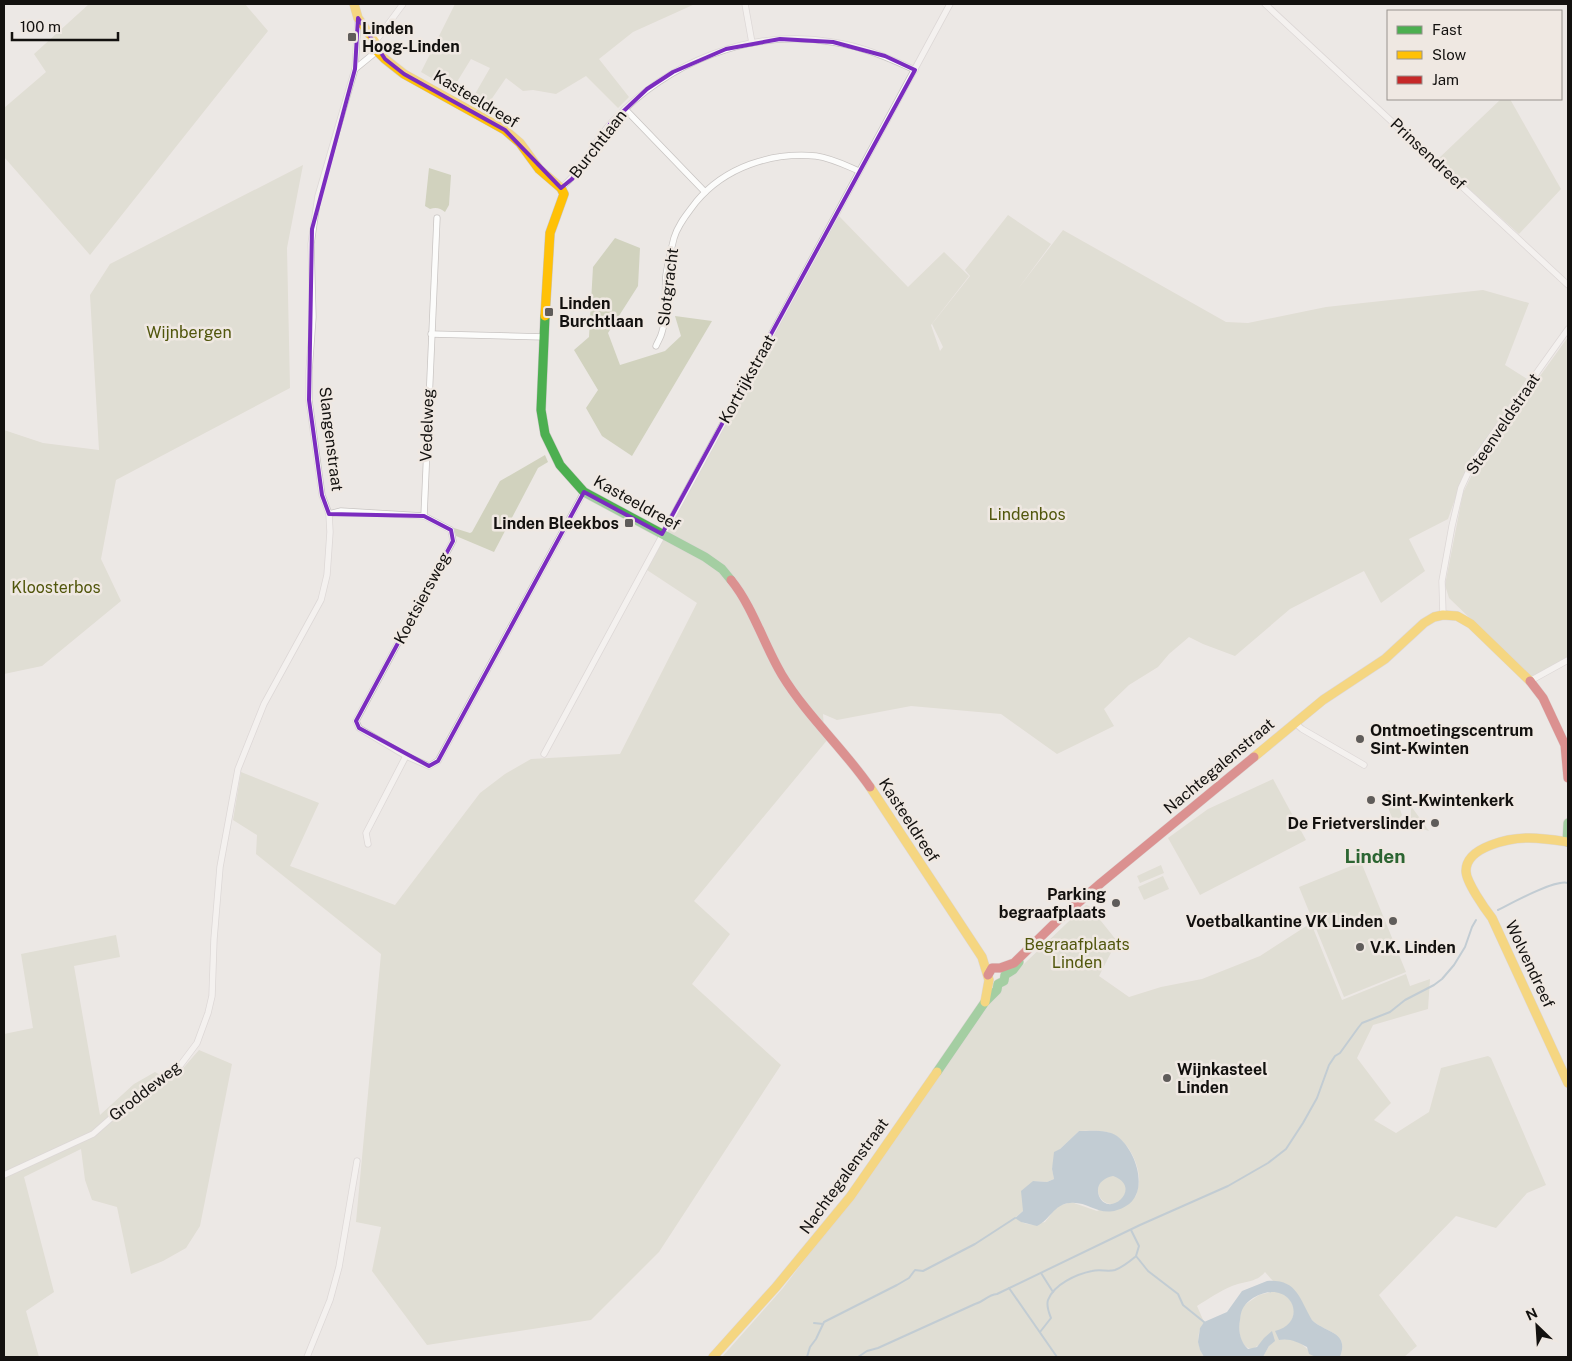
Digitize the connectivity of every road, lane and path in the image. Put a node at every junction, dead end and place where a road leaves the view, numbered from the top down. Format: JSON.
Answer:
{"nodes":[{"id":1,"x":354,"y":4,"type":"edge"},
{"id":2,"x":403,"y":4,"type":"edge"},
{"id":3,"x":745,"y":4,"type":"edge"},
{"id":4,"x":950,"y":4,"type":"edge"},
{"id":5,"x":1265,"y":4,"type":"edge"},
{"id":6,"x":358,"y":18,"type":"junction"},
{"id":7,"x":752,"y":43,"type":"junction"},
{"id":8,"x":376,"y":46,"type":"junction"},
{"id":9,"x":355,"y":69,"type":"junction"},
{"id":10,"x":915,"y":70,"type":"junction"},
{"id":11,"x":625,"y":109,"type":"junction"},
{"id":12,"x":859,"y":171,"type":"junction"},
{"id":13,"x":561,"y":188,"type":"junction"},
{"id":14,"x":705,"y":192,"type":"junction"},
{"id":15,"x":437,"y":218,"type":"dead end"},
{"id":16,"x":1568,"y":286,"type":"edge"},
{"id":17,"x":1568,"y":328,"type":"edge"},
{"id":18,"x":431,"y":334,"type":"junction"},
{"id":19,"x":545,"y":337,"type":"junction"},
{"id":20,"x":656,"y":346,"type":"dead end"},
{"id":21,"x":584,"y":492,"type":"junction"},
{"id":22,"x":329,"y":514,"type":"junction"},
{"id":23,"x":424,"y":516,"type":"junction"},
{"id":24,"x":662,"y":534,"type":"junction"},
{"id":25,"x":1443,"y":615,"type":"junction"},
{"id":26,"x":1568,"y":660,"type":"edge"},
{"id":27,"x":1530,"y":681,"type":"junction"},
{"id":28,"x":1295,"y":723,"type":"junction"},
{"id":29,"x":544,"y":754,"type":"dead end"},
{"id":30,"x":406,"y":756,"type":"junction"},
{"id":31,"x":1364,"y":765,"type":"dead end"},
{"id":32,"x":1568,"y":778,"type":"edge"},
{"id":33,"x":230,"y":803,"type":"joint"},
{"id":34,"x":1568,"y":823,"type":"edge"},
{"id":35,"x":1568,"y":842,"type":"edge"},
{"id":36,"x":368,"y":844,"type":"dead end"},
{"id":37,"x":982,"y":957,"type":"junction"},
{"id":38,"x":1000,"y":970,"type":"junction"},
{"id":39,"x":992,"y":980,"type":"junction"},
{"id":40,"x":1568,"y":1083,"type":"edge"},
{"id":41,"x":357,"y":1161,"type":"dead end"},
{"id":42,"x":4,"y":1175,"type":"edge"},
{"id":43,"x":307,"y":1357,"type":"edge"},
{"id":44,"x":713,"y":1357,"type":"edge"}],
"edges":[{"from":1,"to":6,"type":"street","name":"Slangenstraat"},
{"from":2,"to":8,"type":"street"},
{"from":3,"to":7,"type":"street"},
{"from":4,"to":10,"type":"street","name":"Kortrijkstraat"},
{"from":5,"to":16,"type":"street","name":"Prinsendreef"},
{"from":6,"to":8,"type":"street","name":"Kasteeldreef"},
{"from":6,"to":9,"type":"street","name":"Slangenstraat"},
{"from":7,"to":10,"type":"street","name":"Burchtlaan"},
{"from":7,"to":11,"type":"street","name":"Burchtlaan"},
{"from":8,"to":9,"type":"street"},
{"from":8,"to":13,"type":"street","name":"Kasteeldreef"},
{"from":9,"to":22,"type":"street","name":"Slangenstraat"},
{"from":10,"to":12,"type":"street","name":"Kortrijkstraat"},
{"from":11,"to":13,"type":"street","name":"Burchtlaan"},
{"from":11,"to":14,"type":"street"},
{"from":12,"to":14,"type":"street","name":"Slotgracht"},
{"from":12,"to":24,"type":"street","name":"Kortrijkstraat"},
{"from":13,"to":19,"type":"street","name":"Kasteeldreef"},
{"from":14,"to":20,"type":"street","name":"Slotgracht"},
{"from":15,"to":18,"type":"street","name":"Vedelweg"},
{"from":17,"to":25,"type":"street","name":"Steenveldstraat"},
{"from":18,"to":19,"type":"street"},
{"from":18,"to":23,"type":"street","name":"Vedelweg"},
{"from":19,"to":21,"type":"street","name":"Kasteeldreef"},
{"from":21,"to":24,"type":"street","name":"Kasteeldreef"},
{"from":21,"to":30,"type":"street","name":"Koetsiersweg"},
{"from":22,"to":23,"type":"street","name":"Koetsiersweg"},
{"from":22,"to":33,"type":"street","name":"Slangenstraat"},
{"from":23,"to":30,"type":"street","name":"Koetsiersweg"},
{"from":24,"to":29,"type":"street","name":"Kortrijkstraat"},
{"from":24,"to":37,"type":"street","name":"Kasteeldreef"},
{"from":25,"to":27,"type":"street"},
{"from":25,"to":28,"type":"street","name":"Nachtegalenstraat"},
{"from":26,"to":27,"type":"street"},
{"from":27,"to":32,"type":"street"},
{"from":28,"to":31,"type":"street"},
{"from":28,"to":38,"type":"street","name":"Nachtegalenstraat"},
{"from":30,"to":36,"type":"street"},
{"from":33,"to":42,"type":"street","name":"Groddeweg"},
{"from":34,"to":35,"type":"street"},
{"from":35,"to":40,"type":"street","name":"Wolvendreef"},
{"from":37,"to":38,"type":"street","name":"Kasteeldreef"},
{"from":37,"to":39,"type":"street","name":"Kasteeldreef"},
{"from":38,"to":39,"type":"street","name":"Nachtegalenstraat"},
{"from":38,"to":39,"type":"street","name":"Nachtegalenstraat"},
{"from":39,"to":44,"type":"street","name":"Nachtegalenstraat"},
{"from":41,"to":43,"type":"street"}]}
